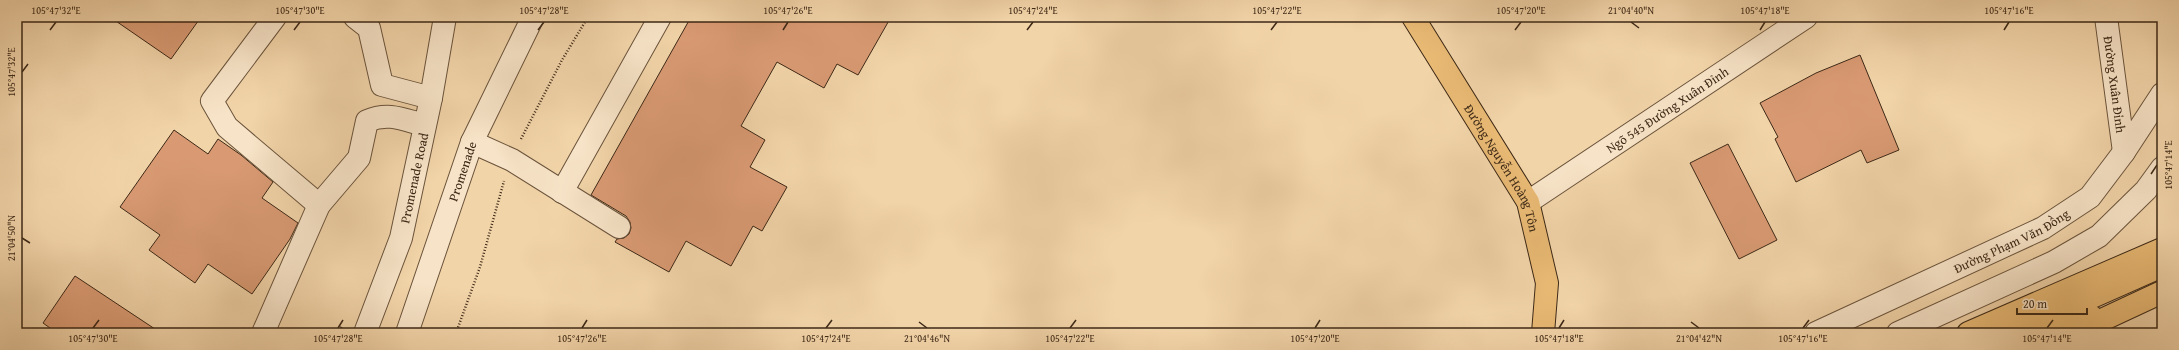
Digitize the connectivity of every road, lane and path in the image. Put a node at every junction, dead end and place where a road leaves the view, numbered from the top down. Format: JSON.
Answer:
{"nodes":[{"id":1,"x":275,"y":17,"type":"edge"},
{"id":2,"x":355,"y":17,"type":"edge"},
{"id":3,"x":444,"y":17,"type":"edge"},
{"id":4,"x":534,"y":17,"type":"edge"},
{"id":5,"x":660,"y":17,"type":"edge"},
{"id":6,"x":1413,"y":17,"type":"edge"},
{"id":7,"x":1806,"y":17,"type":"edge"},
{"id":8,"x":2106,"y":17,"type":"edge"},
{"id":9,"x":2162,"y":94,"type":"edge"},
{"id":10,"x":431,"y":98,"type":"junction"},
{"id":11,"x":424,"y":125,"type":"junction"},
{"id":12,"x":472,"y":142,"type":"junction"},
{"id":13,"x":2124,"y":152,"type":"junction"},
{"id":14,"x":2162,"y":168,"type":"edge"},
{"id":15,"x":562,"y":192,"type":"junction"},
{"id":16,"x":1528,"y":202,"type":"junction"},
{"id":17,"x":319,"y":205,"type":"junction"},
{"id":18,"x":619,"y":227,"type":"dead end"},
{"id":19,"x":2162,"y":249,"type":"edge"},
{"id":20,"x":2162,"y":266,"type":"edge"},
{"id":21,"x":2162,"y":285,"type":"edge"},
{"id":22,"x":2162,"y":292,"type":"edge"},
{"id":23,"x":263,"y":333,"type":"edge"},
{"id":24,"x":365,"y":333,"type":"edge"},
{"id":25,"x":407,"y":333,"type":"edge"},
{"id":26,"x":1543,"y":333,"type":"edge"},
{"id":27,"x":1816,"y":333,"type":"edge"},
{"id":28,"x":1898,"y":333,"type":"edge"},
{"id":29,"x":1968,"y":333,"type":"edge"},
{"id":30,"x":2011,"y":333,"type":"edge"},
{"id":31,"x":2053,"y":333,"type":"edge"},
{"id":32,"x":2074,"y":333,"type":"edge"}],
"edges":[{"from":1,"to":17,"type":"street"},
{"from":2,"to":10,"type":"street"},
{"from":3,"to":10,"type":"street","name":"Promenade Road"},
{"from":4,"to":12,"type":"street","name":"Promenade"},
{"from":5,"to":15,"type":"street"},
{"from":6,"to":16,"type":"main road","name":"Đường Nguyễn Hoàng Tôn"},
{"from":7,"to":16,"type":"street","name":"Ngõ 545 Đường Xuân Đỉnh"},
{"from":8,"to":13,"type":"street","name":"Đường Xuân Đỉnh"},
{"from":9,"to":13,"type":"street","name":"Đường Phạm Văn Đồng"},
{"from":10,"to":11,"type":"street","name":"Promenade Road"},
{"from":11,"to":17,"type":"street"},
{"from":11,"to":24,"type":"street","name":"Promenade Road"},
{"from":12,"to":15,"type":"street"},
{"from":12,"to":25,"type":"street","name":"Promenade"},
{"from":13,"to":27,"type":"street","name":"Đường Phạm Văn Đồng"},
{"from":14,"to":28,"type":"street"},
{"from":15,"to":18,"type":"street"},
{"from":16,"to":26,"type":"main road","name":"Đường Nguyễn Hoàng Tôn"},
{"from":17,"to":23,"type":"street"},
{"from":19,"to":29,"type":"main road"},
{"from":20,"to":30,"type":"main road"},
{"from":21,"to":31,"type":"main road"},
{"from":22,"to":32,"type":"main road"}]}
